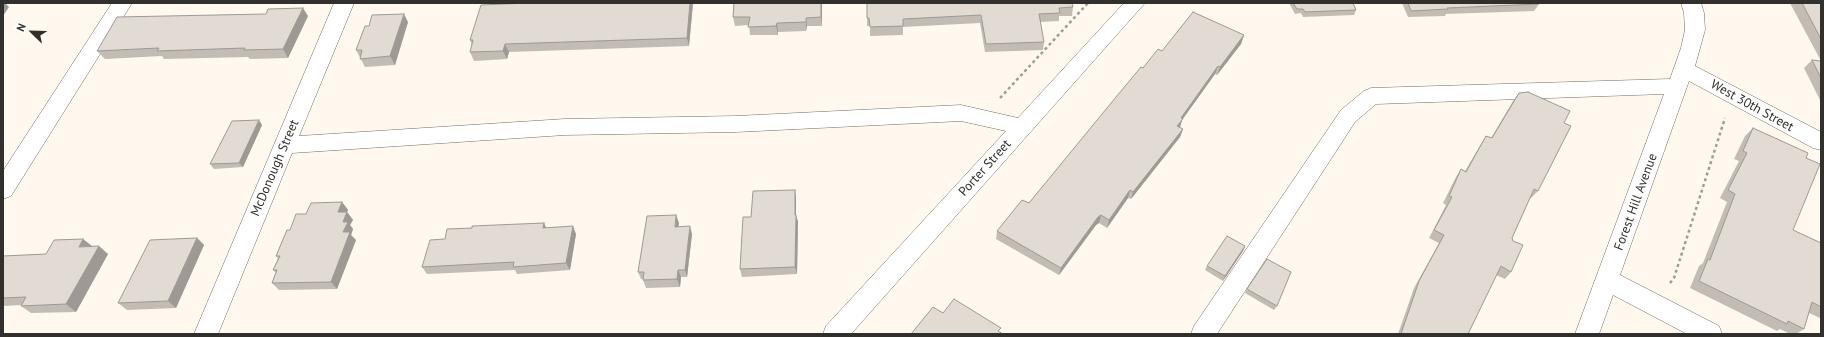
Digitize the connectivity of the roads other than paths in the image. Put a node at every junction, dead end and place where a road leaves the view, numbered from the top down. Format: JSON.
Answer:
{"nodes":[{"id":1,"x":122,"y":3,"type":"edge"},
{"id":2,"x":344,"y":3,"type":"edge"},
{"id":3,"x":1135,"y":3,"type":"edge"},
{"id":4,"x":1690,"y":3,"type":"edge"},
{"id":5,"x":1681,"y":78,"type":"junction"},
{"id":6,"x":1023,"y":127,"type":"junction"},
{"id":7,"x":1821,"y":142,"type":"edge"},
{"id":8,"x":285,"y":144,"type":"junction"},
{"id":9,"x":3,"y":190,"type":"edge"},
{"id":10,"x":1607,"y":280,"type":"junction"},
{"id":11,"x":206,"y":334,"type":"edge"},
{"id":12,"x":835,"y":334,"type":"edge"},
{"id":13,"x":1203,"y":334,"type":"edge"},
{"id":14,"x":1587,"y":334,"type":"edge"},
{"id":15,"x":1710,"y":334,"type":"edge"}],
"edges":[{"from":1,"to":9,"type":"street"},
{"from":2,"to":8,"type":"street","name":"McDonough Street"},
{"from":3,"to":6,"type":"street","name":"Porter Street"},
{"from":4,"to":5,"type":"street","name":"Forest Hill Avenue"},
{"from":5,"to":7,"type":"street","name":"West 30th Street"},
{"from":5,"to":10,"type":"street","name":"Forest Hill Avenue"},
{"from":5,"to":13,"type":"street"},
{"from":6,"to":8,"type":"street"},
{"from":6,"to":12,"type":"street","name":"Porter Street"},
{"from":8,"to":11,"type":"street","name":"McDonough Street"},
{"from":10,"to":14,"type":"street","name":"Forest Hill Avenue"},
{"from":10,"to":15,"type":"street"}]}
